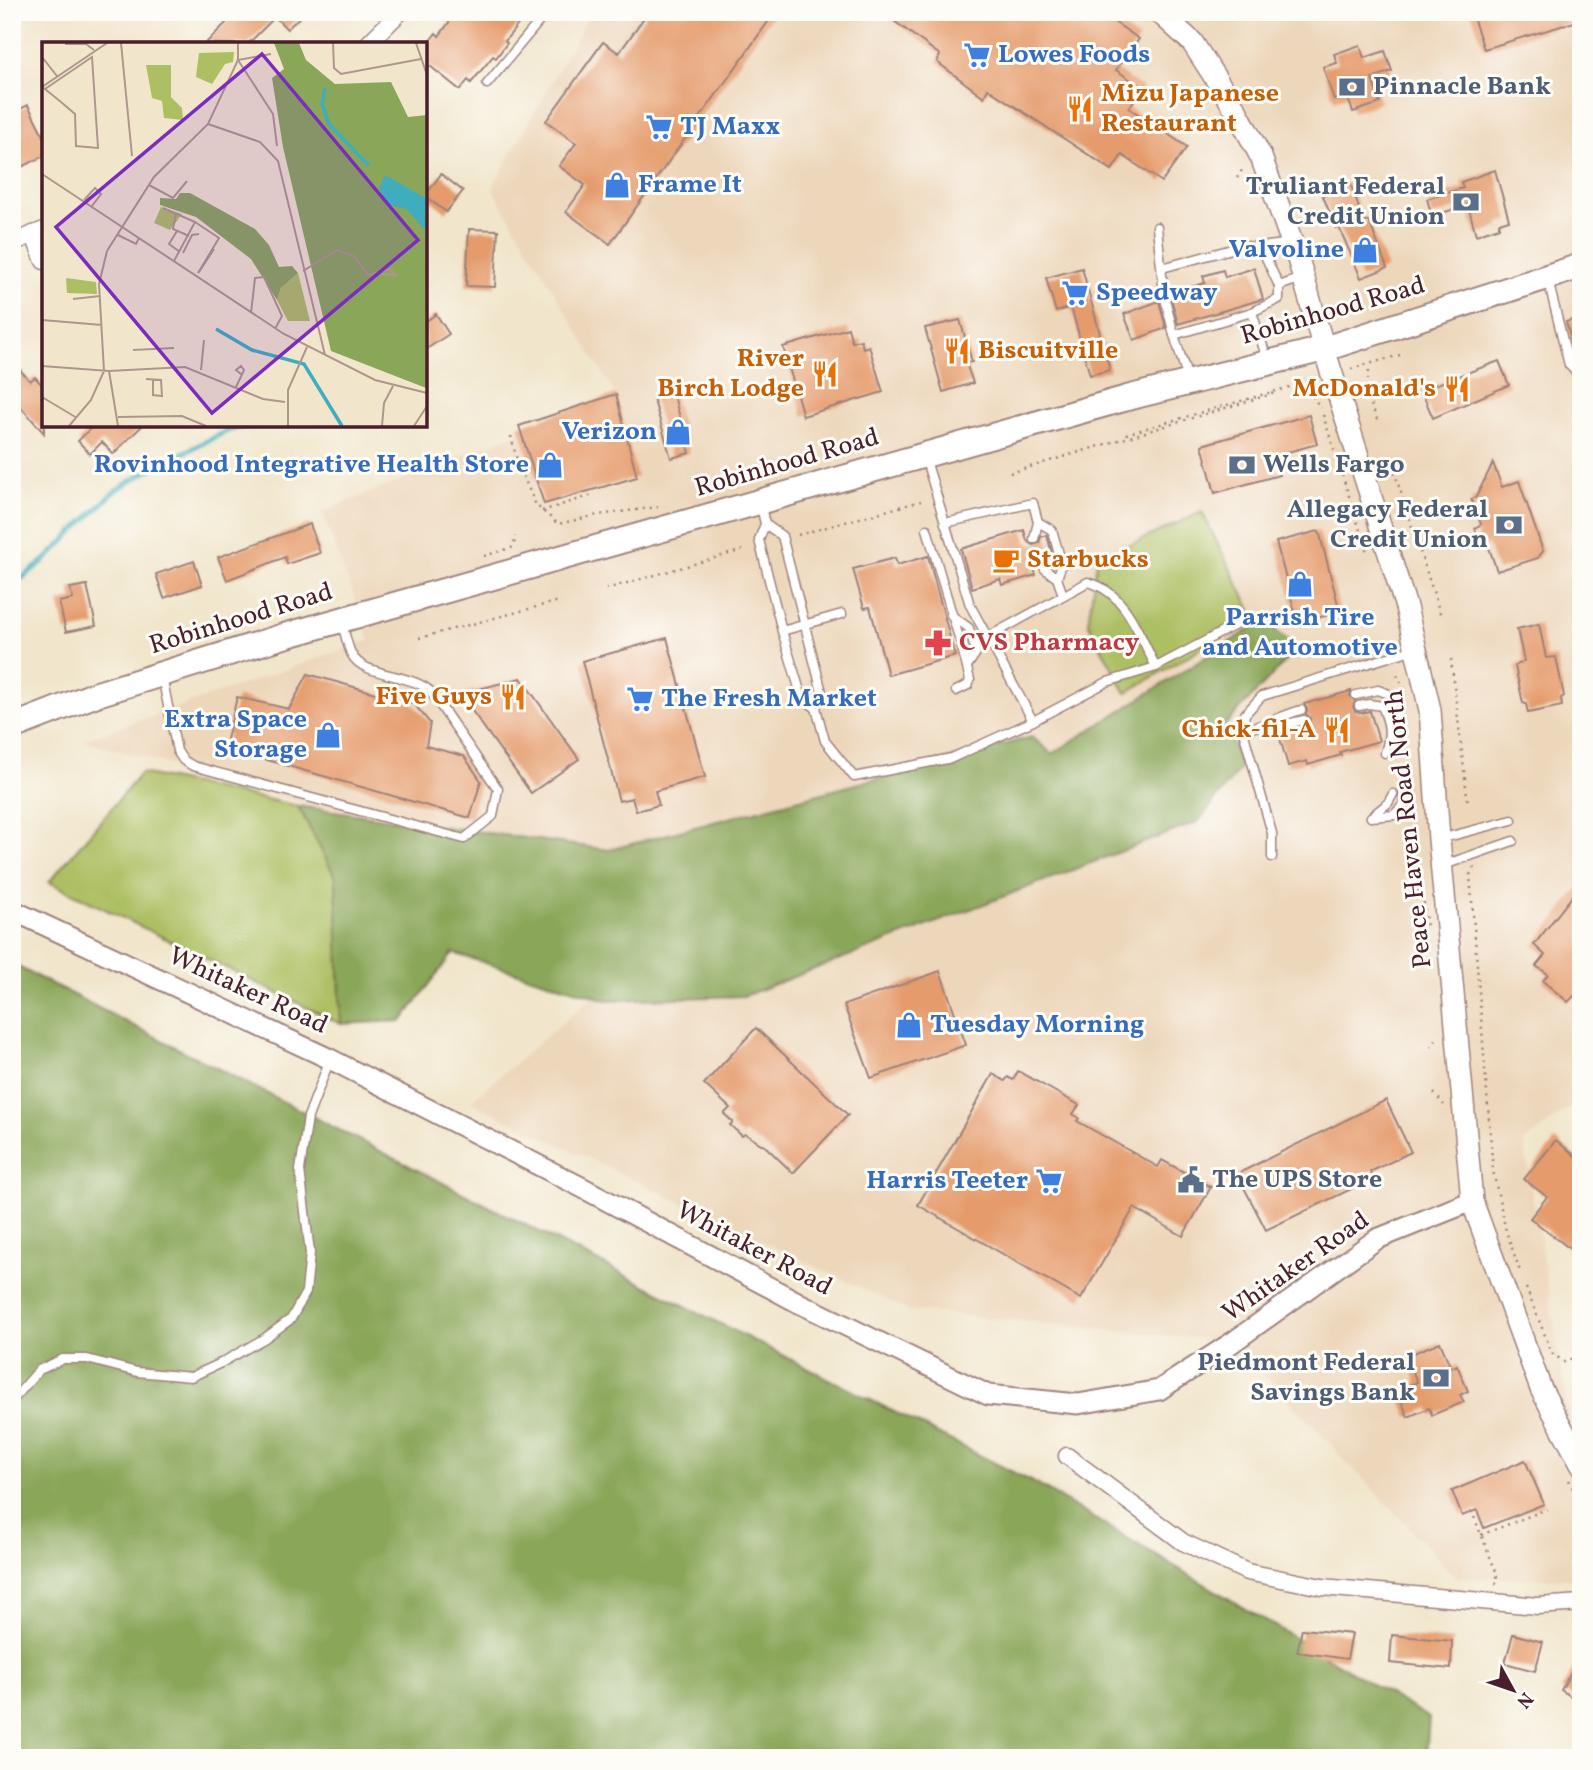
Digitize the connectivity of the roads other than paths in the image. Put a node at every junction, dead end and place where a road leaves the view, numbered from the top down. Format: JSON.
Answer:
{"nodes":[{"id":1,"x":400,"y":12,"type":"edge"},
{"id":2,"x":547,"y":12,"type":"edge"},
{"id":3,"x":1159,"y":12,"type":"edge"},
{"id":4,"x":370,"y":42,"type":"edge"},
{"id":5,"x":487,"y":84,"type":"dead end"},
{"id":6,"x":1157,"y":227,"type":"dead end"},
{"id":7,"x":38,"y":232,"type":"edge"},
{"id":8,"x":12,"y":243,"type":"edge"},
{"id":9,"x":1292,"y":243,"type":"junction"},
{"id":10,"x":1261,"y":247,"type":"junction"},
{"id":11,"x":42,"y":251,"type":"edge"},
{"id":12,"x":1581,"y":266,"type":"edge"},
{"id":13,"x":1162,"y":268,"type":"junction"},
{"id":14,"x":1303,"y":277,"type":"junction"},
{"id":15,"x":1548,"y":277,"type":"junction"},
{"id":16,"x":1279,"y":286,"type":"junction"},
{"id":17,"x":1252,"y":312,"type":"junction"},
{"id":18,"x":1174,"y":335,"type":"junction"},
{"id":19,"x":1324,"y":349,"type":"junction"},
{"id":20,"x":1267,"y":362,"type":"junction"},
{"id":21,"x":1581,"y":371,"type":"edge"},
{"id":22,"x":1189,"y":383,"type":"junction"},
{"id":23,"x":924,"y":455,"type":"junction"},
{"id":24,"x":763,"y":513,"type":"junction"},
{"id":25,"x":1038,"y":522,"type":"junction"},
{"id":26,"x":945,"y":523,"type":"junction"},
{"id":27,"x":927,"y":528,"type":"dead end"},
{"id":28,"x":1034,"y":539,"type":"dead end"},
{"id":29,"x":1041,"y":562,"type":"dead end"},
{"id":30,"x":1057,"y":578,"type":"junction"},
{"id":31,"x":1062,"y":594,"type":"junction"},
{"id":32,"x":842,"y":614,"type":"dead end"},
{"id":33,"x":951,"y":615,"type":"junction"},
{"id":34,"x":342,"y":620,"type":"junction"},
{"id":35,"x":1241,"y":622,"type":"dead end"},
{"id":36,"x":805,"y":626,"type":"junction"},
{"id":37,"x":782,"y":631,"type":"junction"},
{"id":38,"x":959,"y":638,"type":"dead end"},
{"id":39,"x":988,"y":638,"type":"junction"},
{"id":40,"x":962,"y":649,"type":"dead end"},
{"id":41,"x":1416,"y":649,"type":"junction"},
{"id":42,"x":967,"y":666,"type":"junction"},
{"id":43,"x":1156,"y":667,"type":"junction"},
{"id":44,"x":162,"y":674,"type":"junction"},
{"id":45,"x":956,"y":691,"type":"dead end"},
{"id":46,"x":1356,"y":695,"type":"dead end"},
{"id":47,"x":1359,"y":706,"type":"dead end"},
{"id":48,"x":816,"y":708,"type":"junction"},
{"id":49,"x":1301,"y":710,"type":"dead end"},
{"id":50,"x":1304,"y":720,"type":"dead end"},
{"id":51,"x":1033,"y":721,"type":"junction"},
{"id":52,"x":1261,"y":726,"type":"junction"},
{"id":53,"x":12,"y":727,"type":"edge"},
{"id":54,"x":1243,"y":731,"type":"junction"},
{"id":55,"x":1396,"y":749,"type":"dead end"},
{"id":56,"x":1385,"y":752,"type":"dead end"},
{"id":57,"x":1403,"y":792,"type":"dead end"},
{"id":58,"x":1393,"y":794,"type":"dead end"},
{"id":59,"x":1512,"y":820,"type":"dead end"},
{"id":60,"x":1439,"y":839,"type":"junction"},
{"id":61,"x":1513,"y":841,"type":"dead end"},
{"id":62,"x":1272,"y":857,"type":"dead end"},
{"id":63,"x":1441,"y":866,"type":"junction"},
{"id":64,"x":12,"y":910,"type":"edge"},
{"id":65,"x":330,"y":1059,"type":"junction"},
{"id":66,"x":1472,"y":1201,"type":"junction"},
{"id":67,"x":12,"y":1401,"type":"edge"},
{"id":68,"x":1068,"y":1456,"type":"dead end"},
{"id":69,"x":1581,"y":1464,"type":"edge"},
{"id":70,"x":1581,"y":1603,"type":"edge"}],
"edges":[{"from":1,"to":4,"type":"street"},
{"from":2,"to":5,"type":"lane"},
{"from":3,"to":9,"type":"main road","name":"Peace Haven Road North"},
{"from":6,"to":13,"type":"lane"},
{"from":7,"to":8,"type":"street"},
{"from":7,"to":11,"type":"street"},
{"from":9,"to":10,"type":"lane"},
{"from":9,"to":14,"type":"main road","name":"Peace Haven Road North"},
{"from":10,"to":13,"type":"lane"},
{"from":10,"to":16,"type":"lane"},
{"from":12,"to":15,"type":"main road","name":"Robinhood Road"},
{"from":13,"to":18,"type":"lane"},
{"from":14,"to":16,"type":"lane"},
{"from":14,"to":19,"type":"main road","name":"Peace Haven Road North"},
{"from":15,"to":19,"type":"main road","name":"Robinhood Road"},
{"from":15,"to":21,"type":"lane"},
{"from":16,"to":17,"type":"lane"},
{"from":17,"to":18,"type":"lane"},
{"from":17,"to":20,"type":"lane"},
{"from":18,"to":22,"type":"lane"},
{"from":19,"to":20,"type":"main road","name":"Robinhood Road"},
{"from":19,"to":41,"type":"main road","name":"Peace Haven Road North"},
{"from":20,"to":22,"type":"main road","name":"Robinhood Road"},
{"from":22,"to":23,"type":"main road","name":"Robinhood Road"},
{"from":23,"to":24,"type":"main road","name":"Robinhood Road"},
{"from":23,"to":26,"type":"lane"},
{"from":24,"to":34,"type":"main road","name":"Robinhood Road"},
{"from":24,"to":36,"type":"lane"},
{"from":24,"to":37,"type":"lane"},
{"from":25,"to":26,"type":"lane"},
{"from":25,"to":28,"type":"lane"},
{"from":25,"to":30,"type":"lane"},
{"from":26,"to":39,"type":"lane"},
{"from":27,"to":33,"type":"lane"},
{"from":29,"to":30,"type":"lane"},
{"from":30,"to":31,"type":"lane"},
{"from":31,"to":39,"type":"lane"},
{"from":31,"to":43,"type":"lane"},
{"from":32,"to":36,"type":"lane"},
{"from":33,"to":38,"type":"lane"},
{"from":33,"to":42,"type":"lane"},
{"from":34,"to":44,"type":"main road","name":"Robinhood Road"},
{"from":34,"to":44,"type":"lane"},
{"from":35,"to":43,"type":"lane"},
{"from":36,"to":37,"type":"lane"},
{"from":36,"to":48,"type":"lane"},
{"from":37,"to":48,"type":"lane"},
{"from":39,"to":51,"type":"lane"},
{"from":40,"to":42,"type":"lane"},
{"from":41,"to":54,"type":"lane"},
{"from":41,"to":60,"type":"main road","name":"Peace Haven Road North"},
{"from":42,"to":45,"type":"lane"},
{"from":43,"to":51,"type":"lane"},
{"from":44,"to":53,"type":"main road","name":"Robinhood Road"},
{"from":46,"to":55,"type":"lane"},
{"from":47,"to":56,"type":"lane"},
{"from":48,"to":51,"type":"lane"},
{"from":49,"to":52,"type":"lane"},
{"from":50,"to":52,"type":"lane"},
{"from":52,"to":54,"type":"lane"},
{"from":54,"to":62,"type":"lane"},
{"from":57,"to":58,"type":"lane"},
{"from":59,"to":60,"type":"lane"},
{"from":60,"to":63,"type":"main road","name":"Peace Haven Road North"},
{"from":61,"to":63,"type":"lane"},
{"from":63,"to":66,"type":"main road","name":"Peace Haven Road North"},
{"from":64,"to":65,"type":"street","name":"Whitaker Road"},
{"from":65,"to":66,"type":"street","name":"Whitaker Road"},
{"from":65,"to":67,"type":"lane"},
{"from":66,"to":69,"type":"main road","name":"Peace Haven Road North"},
{"from":68,"to":70,"type":"street"}]}
